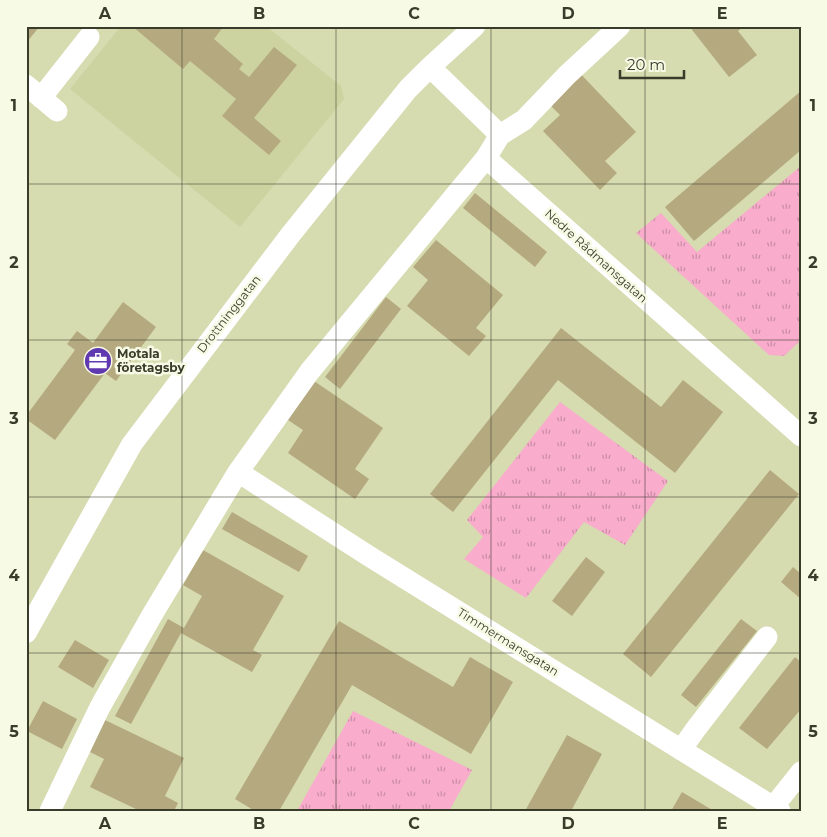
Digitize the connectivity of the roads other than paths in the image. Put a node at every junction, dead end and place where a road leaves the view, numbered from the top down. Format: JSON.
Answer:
{"nodes":[{"id":1,"x":475,"y":26,"type":"edge"},
{"id":2,"x":620,"y":26,"type":"edge"},
{"id":3,"x":89,"y":37,"type":"dead end"},
{"id":4,"x":430,"y":67,"type":"junction"},
{"id":5,"x":42,"y":98,"type":"edge"},
{"id":6,"x":500,"y":135,"type":"junction"},
{"id":7,"x":486,"y":158,"type":"junction"},
{"id":8,"x":801,"y":436,"type":"edge"},
{"id":9,"x":238,"y":472,"type":"junction"},
{"id":10,"x":26,"y":633,"type":"edge"},
{"id":11,"x":767,"y":637,"type":"dead end"},
{"id":12,"x":681,"y":750,"type":"junction"},
{"id":13,"x":801,"y":772,"type":"edge"},
{"id":14,"x":774,"y":809,"type":"edge"},
{"id":15,"x":50,"y":811,"type":"edge"}],
"edges":[{"from":1,"to":4,"type":"street","name":"Drottninggatan"},
{"from":2,"to":6,"type":"street"},
{"from":3,"to":5,"type":"street"},
{"from":4,"to":6,"type":"street"},
{"from":4,"to":10,"type":"street","name":"Drottninggatan"},
{"from":6,"to":7,"type":"street"},
{"from":7,"to":8,"type":"street","name":"Nedre Rådmansgatan"},
{"from":7,"to":9,"type":"street"},
{"from":9,"to":12,"type":"street","name":"Timmermansgatan"},
{"from":9,"to":15,"type":"street"},
{"from":11,"to":12,"type":"street"},
{"from":12,"to":14,"type":"street","name":"Timmermansgatan"},
{"from":13,"to":14,"type":"street"}]}
